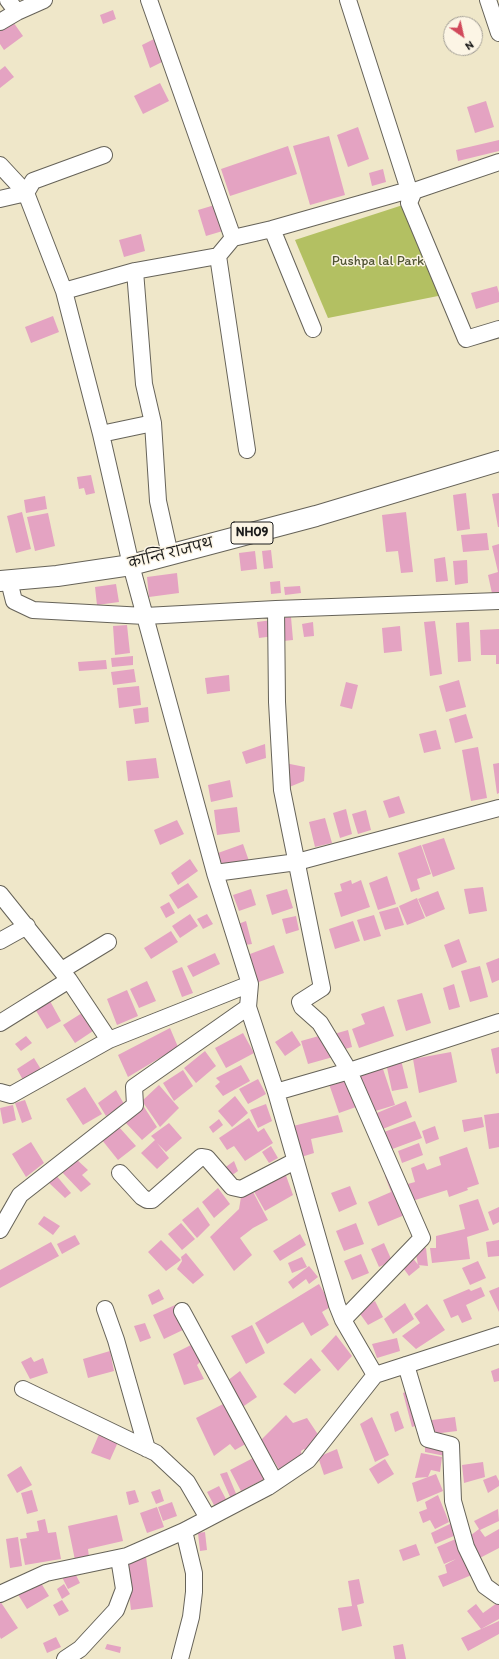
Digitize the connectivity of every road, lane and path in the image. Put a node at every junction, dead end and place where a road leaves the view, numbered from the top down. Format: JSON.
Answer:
{"nodes":[{"id":1,"x":44,"y":0,"type":"edge"},
{"id":2,"x":149,"y":0,"type":"edge"},
{"id":3,"x":348,"y":0,"type":"edge"},
{"id":4,"x":488,"y":0,"type":"edge"},
{"id":5,"x":13,"y":6,"type":"edge"},
{"id":6,"x":0,"y":22,"type":"edge"},
{"id":7,"x":499,"y":33,"type":"edge"},
{"id":8,"x":104,"y":155,"type":"dead end"},
{"id":9,"x":499,"y":162,"type":"edge"},
{"id":10,"x":0,"y":165,"type":"edge"},
{"id":11,"x":412,"y":191,"type":"junction"},
{"id":12,"x":26,"y":193,"type":"junction"},
{"id":13,"x":0,"y":199,"type":"edge"},
{"id":14,"x":272,"y":229,"type":"junction"},
{"id":15,"x":233,"y":238,"type":"junction"},
{"id":16,"x":218,"y":256,"type":"junction"},
{"id":17,"x":135,"y":271,"type":"junction"},
{"id":18,"x":64,"y":291,"type":"junction"},
{"id":19,"x":313,"y":329,"type":"dead end"},
{"id":20,"x":499,"y":329,"type":"edge"},
{"id":21,"x":153,"y":423,"type":"junction"},
{"id":22,"x":101,"y":434,"type":"junction"},
{"id":23,"x":247,"y":450,"type":"dead end"},
{"id":24,"x":499,"y":461,"type":"edge"},
{"id":25,"x":170,"y":555,"type":"junction"},
{"id":26,"x":131,"y":565,"type":"junction"},
{"id":27,"x":4,"y":581,"type":"edge"},
{"id":28,"x":499,"y":601,"type":"edge"},
{"id":29,"x":276,"y":609,"type":"junction"},
{"id":30,"x":145,"y":616,"type":"junction"},
{"id":31,"x":499,"y":808,"type":"edge"},
{"id":32,"x":297,"y":862,"type":"junction"},
{"id":33,"x":215,"y":873,"type":"junction"},
{"id":34,"x":0,"y":894,"type":"edge"},
{"id":35,"x":27,"y":926,"type":"junction"},
{"id":36,"x":0,"y":941,"type":"edge"},
{"id":37,"x":108,"y":942,"type":"dead end"},
{"id":38,"x":66,"y":975,"type":"junction"},
{"id":39,"x":250,"y":984,"type":"junction"},
{"id":40,"x":248,"y":1007,"type":"junction"},
{"id":41,"x":499,"y":1022,"type":"edge"},
{"id":42,"x":0,"y":1023,"type":"edge"},
{"id":43,"x":109,"y":1040,"type":"junction"},
{"id":44,"x":349,"y":1071,"type":"junction"},
{"id":45,"x":0,"y":1092,"type":"edge"},
{"id":46,"x":276,"y":1092,"type":"junction"},
{"id":47,"x":296,"y":1161,"type":"junction"},
{"id":48,"x":120,"y":1173,"type":"dead end"},
{"id":49,"x":0,"y":1230,"type":"edge"},
{"id":50,"x":104,"y":1309,"type":"dead end"},
{"id":51,"x":182,"y":1311,"type":"dead end"},
{"id":52,"x":343,"y":1320,"type":"junction"},
{"id":53,"x":499,"y":1335,"type":"edge"},
{"id":54,"x":406,"y":1365,"type":"junction"},
{"id":55,"x":375,"y":1375,"type":"junction"},
{"id":56,"x":23,"y":1389,"type":"dead end"},
{"id":57,"x":147,"y":1449,"type":"junction"},
{"id":58,"x":275,"y":1482,"type":"junction"},
{"id":59,"x":208,"y":1518,"type":"junction"},
{"id":60,"x":184,"y":1531,"type":"junction"},
{"id":61,"x":119,"y":1558,"type":"junction"},
{"id":62,"x":0,"y":1594,"type":"edge"},
{"id":63,"x":499,"y":1596,"type":"edge"},
{"id":64,"x":65,"y":1659,"type":"edge"},
{"id":65,"x":180,"y":1659,"type":"edge"}],
"edges":[{"from":1,"to":5,"type":"street"},
{"from":2,"to":15,"type":"street"},
{"from":3,"to":11,"type":"street"},
{"from":4,"to":7,"type":"street"},
{"from":5,"to":6,"type":"street"},
{"from":8,"to":12,"type":"street"},
{"from":9,"to":11,"type":"street"},
{"from":10,"to":12,"type":"street"},
{"from":11,"to":14,"type":"street"},
{"from":11,"to":20,"type":"street"},
{"from":12,"to":13,"type":"street"},
{"from":12,"to":18,"type":"street"},
{"from":14,"to":15,"type":"street"},
{"from":14,"to":19,"type":"street"},
{"from":15,"to":16,"type":"street"},
{"from":16,"to":17,"type":"street"},
{"from":16,"to":23,"type":"street"},
{"from":17,"to":18,"type":"street"},
{"from":17,"to":21,"type":"street"},
{"from":18,"to":22,"type":"street"},
{"from":21,"to":22,"type":"street"},
{"from":21,"to":25,"type":"street"},
{"from":22,"to":26,"type":"street"},
{"from":24,"to":25,"type":"main road","name":"कान्ति राजपथ","number":"NH09"},
{"from":25,"to":26,"type":"main road","name":"कान्ति राजपथ","number":"NH09"},
{"from":26,"to":27,"type":"main road","name":"कान्ति राजपथ","number":"NH09"},
{"from":26,"to":30,"type":"street"},
{"from":27,"to":30,"type":"street"},
{"from":28,"to":29,"type":"street"},
{"from":29,"to":30,"type":"street"},
{"from":29,"to":32,"type":"street"},
{"from":30,"to":33,"type":"street"},
{"from":31,"to":32,"type":"street"},
{"from":32,"to":33,"type":"street"},
{"from":32,"to":44,"type":"street"},
{"from":33,"to":39,"type":"street"},
{"from":34,"to":35,"type":"street"},
{"from":35,"to":36,"type":"street"},
{"from":35,"to":38,"type":"street"},
{"from":37,"to":38,"type":"street"},
{"from":38,"to":42,"type":"street"},
{"from":38,"to":43,"type":"street"},
{"from":39,"to":40,"type":"street"},
{"from":39,"to":43,"type":"street"},
{"from":40,"to":46,"type":"street"},
{"from":40,"to":49,"type":"street"},
{"from":41,"to":44,"type":"street"},
{"from":43,"to":45,"type":"street"},
{"from":44,"to":46,"type":"street"},
{"from":44,"to":52,"type":"street"},
{"from":46,"to":47,"type":"street"},
{"from":47,"to":48,"type":"street"},
{"from":47,"to":52,"type":"street"},
{"from":50,"to":57,"type":"street"},
{"from":51,"to":58,"type":"street"},
{"from":52,"to":55,"type":"street"},
{"from":53,"to":54,"type":"street"},
{"from":54,"to":55,"type":"street"},
{"from":54,"to":63,"type":"street"},
{"from":55,"to":58,"type":"street"},
{"from":56,"to":57,"type":"street"},
{"from":57,"to":59,"type":"street"},
{"from":58,"to":59,"type":"street"},
{"from":59,"to":60,"type":"street"},
{"from":60,"to":61,"type":"street"},
{"from":60,"to":65,"type":"street"},
{"from":61,"to":62,"type":"street"},
{"from":61,"to":64,"type":"street"}]}
